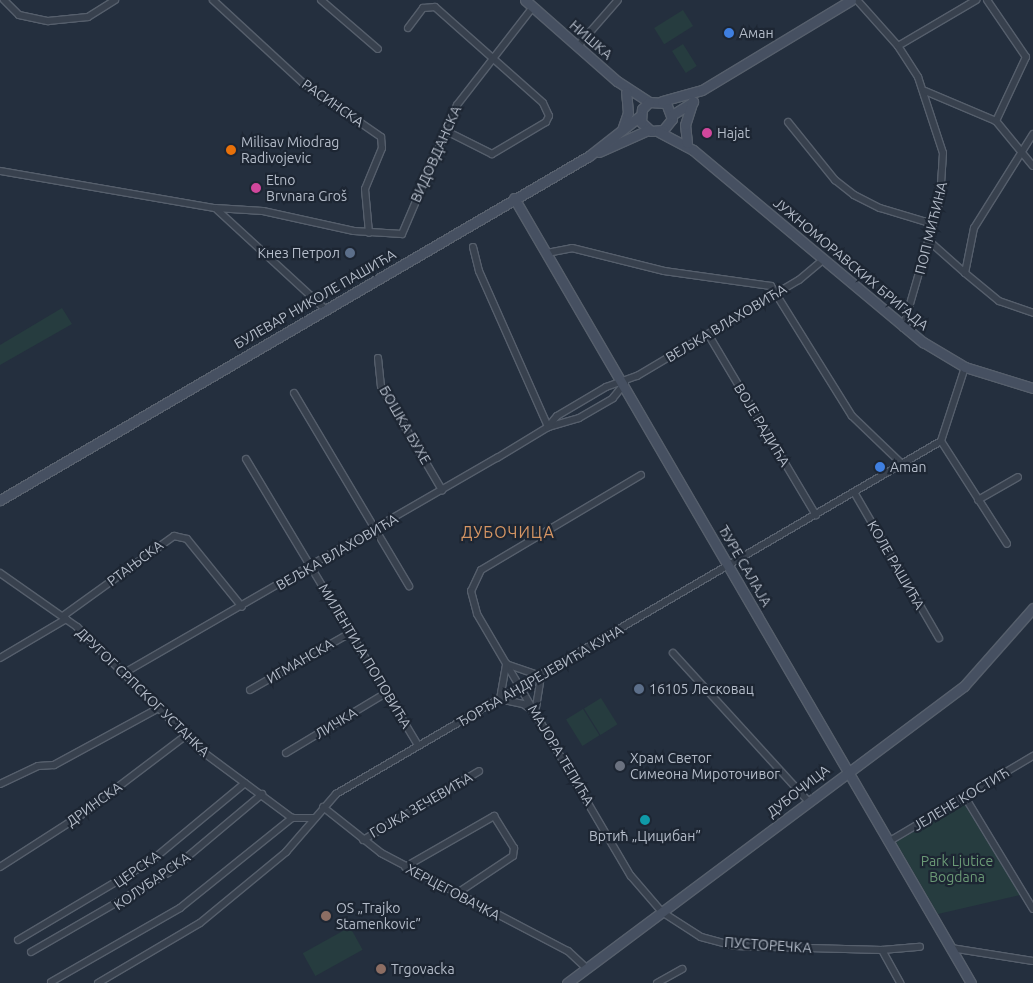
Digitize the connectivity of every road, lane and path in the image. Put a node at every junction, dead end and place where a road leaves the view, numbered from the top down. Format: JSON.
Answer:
{"nodes":[{"id":1,"x":4,"y":0,"type":"edge"},
{"id":2,"x":213,"y":0,"type":"edge"},
{"id":3,"x":321,"y":0,"type":"edge"},
{"id":4,"x":525,"y":0,"type":"edge"},
{"id":5,"x":618,"y":0,"type":"edge"},
{"id":6,"x":851,"y":0,"type":"edge"},
{"id":7,"x":857,"y":0,"type":"edge"},
{"id":8,"x":976,"y":0,"type":"edge"},
{"id":9,"x":987,"y":0,"type":"edge"},
{"id":10,"x":113,"y":2,"type":"edge"},
{"id":11,"x":533,"y":8,"type":"junction"},
{"id":12,"x":408,"y":28,"type":"dead end"},
{"id":13,"x":898,"y":46,"type":"junction"},
{"id":14,"x":577,"y":47,"type":"junction"},
{"id":15,"x":378,"y":49,"type":"dead end"},
{"id":16,"x":491,"y":56,"type":"junction"},
{"id":17,"x":617,"y":81,"type":"junction"},
{"id":18,"x":702,"y":90,"type":"junction"},
{"id":19,"x":925,"y":91,"type":"junction"},
{"id":20,"x":626,"y":92,"type":"junction"},
{"id":21,"x":662,"y":101,"type":"junction"},
{"id":22,"x":693,"y":101,"type":"junction"},
{"id":23,"x":649,"y":102,"type":"junction"},
{"id":24,"x":641,"y":113,"type":"junction"},
{"id":25,"x":672,"y":117,"type":"junction"},
{"id":26,"x":996,"y":121,"type":"junction"},
{"id":27,"x":788,"y":122,"type":"dead end"},
{"id":28,"x":648,"y":130,"type":"junction"},
{"id":29,"x":446,"y":131,"type":"junction"},
{"id":30,"x":659,"y":132,"type":"junction"},
{"id":31,"x":620,"y":133,"type":"junction"},
{"id":32,"x":1033,"y":134,"type":"edge"},
{"id":33,"x":690,"y":146,"type":"junction"},
{"id":34,"x":1023,"y":154,"type":"junction"},
{"id":35,"x":589,"y":156,"type":"junction"},
{"id":36,"x":1033,"y":166,"type":"edge"},
{"id":37,"x":0,"y":171,"type":"edge"},
{"id":38,"x":514,"y":198,"type":"junction"},
{"id":39,"x":215,"y":208,"type":"junction"},
{"id":40,"x":933,"y":224,"type":"junction"},
{"id":41,"x":369,"y":233,"type":"junction"},
{"id":42,"x":929,"y":241,"type":"junction"},
{"id":43,"x":472,"y":247,"type":"dead end"},
{"id":44,"x":547,"y":252,"type":"junction"},
{"id":45,"x":824,"y":259,"type":"junction"},
{"id":46,"x":965,"y":273,"type":"junction"},
{"id":47,"x":777,"y":292,"type":"junction"},
{"id":48,"x":325,"y":309,"type":"junction"},
{"id":49,"x":1033,"y":313,"type":"edge"},
{"id":50,"x":903,"y":328,"type":"junction"},
{"id":51,"x":708,"y":334,"type":"junction"},
{"id":52,"x":378,"y":358,"type":"dead end"},
{"id":53,"x":965,"y":366,"type":"junction"},
{"id":54,"x":625,"y":383,"type":"junction"},
{"id":55,"x":1033,"y":388,"type":"edge"},
{"id":56,"x":294,"y":393,"type":"dead end"},
{"id":57,"x":548,"y":427,"type":"junction"},
{"id":58,"x":941,"y":440,"type":"junction"},
{"id":59,"x":246,"y":459,"type":"dead end"},
{"id":60,"x":902,"y":464,"type":"junction"},
{"id":61,"x":641,"y":475,"type":"dead end"},
{"id":62,"x":1018,"y":478,"type":"dead end"},
{"id":63,"x":442,"y":490,"type":"junction"},
{"id":64,"x":854,"y":492,"type":"junction"},
{"id":65,"x":0,"y":500,"type":"edge"},
{"id":66,"x":978,"y":500,"type":"junction"},
{"id":67,"x":816,"y":515,"type":"junction"},
{"id":68,"x":376,"y":529,"type":"junction"},
{"id":69,"x":1007,"y":544,"type":"dead end"},
{"id":70,"x":312,"y":567,"type":"junction"},
{"id":71,"x":730,"y":568,"type":"junction"},
{"id":72,"x":0,"y":573,"type":"edge"},
{"id":73,"x":409,"y":586,"type":"dead end"},
{"id":74,"x":242,"y":607,"type":"junction"},
{"id":75,"x":1033,"y":608,"type":"edge"},
{"id":76,"x":64,"y":618,"type":"junction"},
{"id":77,"x":350,"y":633,"type":"junction"},
{"id":78,"x":939,"y":638,"type":"dead end"},
{"id":79,"x":673,"y":654,"type":"dead end"},
{"id":80,"x":0,"y":658,"type":"edge"},
{"id":81,"x":506,"y":664,"type":"junction"},
{"id":82,"x":124,"y":673,"type":"junction"},
{"id":83,"x":542,"y":676,"type":"junction"},
{"id":84,"x":521,"y":688,"type":"junction"},
{"id":85,"x":250,"y":690,"type":"dead end"},
{"id":86,"x":386,"y":693,"type":"junction"},
{"id":87,"x":500,"y":699,"type":"junction"},
{"id":88,"x":159,"y":708,"type":"junction"},
{"id":89,"x":536,"y":712,"type":"junction"},
{"id":90,"x":185,"y":736,"type":"junction"},
{"id":91,"x":418,"y":745,"type":"junction"},
{"id":92,"x":286,"y":753,"type":"dead end"},
{"id":93,"x":1033,"y":756,"type":"edge"},
{"id":94,"x":847,"y":770,"type":"junction"},
{"id":95,"x":479,"y":771,"type":"dead end"},
{"id":96,"x":245,"y":782,"type":"junction"},
{"id":97,"x":0,"y":784,"type":"edge"},
{"id":98,"x":262,"y":794,"type":"junction"},
{"id":99,"x":965,"y":797,"type":"junction"},
{"id":100,"x":808,"y":800,"type":"junction"},
{"id":101,"x":323,"y":807,"type":"junction"},
{"id":102,"x":292,"y":818,"type":"junction"},
{"id":103,"x":313,"y":818,"type":"junction"},
{"id":104,"x":363,"y":840,"type":"junction"},
{"id":105,"x":888,"y":842,"type":"junction"},
{"id":106,"x":0,"y":867,"type":"edge"},
{"id":107,"x":405,"y":867,"type":"junction"},
{"id":108,"x":456,"y":894,"type":"junction"},
{"id":109,"x":1033,"y":909,"type":"edge"},
{"id":110,"x":662,"y":912,"type":"junction"},
{"id":111,"x":18,"y":940,"type":"dead end"},
{"id":112,"x":920,"y":948,"type":"dead end"},
{"id":113,"x":951,"y":948,"type":"junction"},
{"id":114,"x":882,"y":950,"type":"junction"},
{"id":115,"x":31,"y":952,"type":"dead end"},
{"id":116,"x":1033,"y":961,"type":"edge"},
{"id":117,"x":587,"y":968,"type":"junction"},
{"id":118,"x":682,"y":969,"type":"dead end"},
{"id":119,"x":51,"y":982,"type":"edge"},
{"id":120,"x":968,"y":982,"type":"edge"},
{"id":121,"x":98,"y":983,"type":"edge"},
{"id":122,"x":568,"y":983,"type":"edge"},
{"id":123,"x":657,"y":983,"type":"edge"},
{"id":124,"x":900,"y":983,"type":"edge"}],
"edges":[{"from":1,"to":10,"type":"street"},
{"from":2,"to":41,"type":"street","name":"РАСИНСКА"},
{"from":3,"to":15,"type":"street"},
{"from":4,"to":11,"type":"street","name":"НИШКА"},
{"from":5,"to":14,"type":"street"},
{"from":6,"to":18,"type":"street"},
{"from":7,"to":13,"type":"street","name":"ПОП МИЋИНА"},
{"from":8,"to":13,"type":"street"},
{"from":9,"to":26,"type":"street"},
{"from":11,"to":14,"type":"street","name":"НИШКА"},
{"from":11,"to":16,"type":"street","name":"ВИДОВДАНСКА"},
{"from":12,"to":16,"type":"street"},
{"from":13,"to":19,"type":"street","name":"ПОП МИЋИНА"},
{"from":14,"to":17,"type":"street","name":"НИШКА"},
{"from":16,"to":29,"type":"street","name":"ВИДОВДАНСКА"},
{"from":16,"to":29,"type":"street"},
{"from":17,"to":20,"type":"street"},
{"from":17,"to":23,"type":"street"},
{"from":18,"to":21,"type":"street"},
{"from":18,"to":22,"type":"street"},
{"from":19,"to":26,"type":"street"},
{"from":19,"to":40,"type":"street","name":"ПОП МИЋИНА"},
{"from":20,"to":24,"type":"street"},
{"from":20,"to":31,"type":"street"},
{"from":21,"to":23,"type":"street"},
{"from":21,"to":25,"type":"street"},
{"from":22,"to":25,"type":"street"},
{"from":22,"to":33,"type":"street"},
{"from":23,"to":24,"type":"street"},
{"from":24,"to":28,"type":"street"},
{"from":24,"to":31,"type":"street","name":"БУЛЕВАР НИКОЛЕ ПАШИЋА"},
{"from":25,"to":30,"type":"street"},
{"from":25,"to":33,"type":"street","name":"ЈУЖНОМОРАВСКИХ БРИГАДА"},
{"from":26,"to":34,"type":"street"},
{"from":27,"to":40,"type":"street"},
{"from":28,"to":30,"type":"street"},
{"from":28,"to":35,"type":"street"},
{"from":29,"to":41,"type":"street","name":"ВИДОВДАНСКА"},
{"from":30,"to":33,"type":"street","name":"ЈУЖНОМОРАВСКИХ БРИГАДА"},
{"from":31,"to":35,"type":"street","name":"БУЛЕВАР НИКОЛЕ ПАШИЋА"},
{"from":32,"to":34,"type":"street"},
{"from":33,"to":45,"type":"street","name":"ЈУЖНОМОРАВСКИХ БРИГАДА"},
{"from":34,"to":36,"type":"street"},
{"from":34,"to":46,"type":"street"},
{"from":35,"to":38,"type":"street","name":"БУЛЕВАР НИКОЛЕ ПАШИЋА"},
{"from":37,"to":39,"type":"street"},
{"from":38,"to":44,"type":"street","name":"ЂУРЕ САЛАЈА"},
{"from":38,"to":48,"type":"street","name":"БУЛЕВАР НИКОЛЕ ПАШИЋА"},
{"from":39,"to":41,"type":"street"},
{"from":39,"to":48,"type":"street"},
{"from":40,"to":42,"type":"street","name":"ПОП МИЋИНА"},
{"from":42,"to":46,"type":"street"},
{"from":42,"to":50,"type":"street","name":"ПОП МИЋИНА"},
{"from":43,"to":57,"type":"street"},
{"from":44,"to":47,"type":"street"},
{"from":44,"to":54,"type":"street","name":"ЂУРЕ САЛАЈА"},
{"from":45,"to":47,"type":"street","name":"ВЕЉКА ВЛАХОВИЋА"},
{"from":45,"to":50,"type":"street","name":"ЈУЖНОМОРАВСКИХ БРИГАДА"},
{"from":46,"to":49,"type":"street"},
{"from":47,"to":51,"type":"street","name":"ВЕЉКА ВЛАХОВИЋА"},
{"from":47,"to":60,"type":"street"},
{"from":48,"to":65,"type":"street","name":"БУЛЕВАР НИКОЛЕ ПАШИЋА"},
{"from":50,"to":53,"type":"street","name":"ЈУЖНОМОРАВСКИХ БРИГАДА"},
{"from":51,"to":54,"type":"street","name":"ВЕЉКА ВЛАХОВИЋА"},
{"from":51,"to":67,"type":"street","name":"ВОЈЕ РАДИЋА"},
{"from":52,"to":63,"type":"street","name":"БОШКА БУХЕ"},
{"from":53,"to":55,"type":"street","name":"ЈУЖНОМОРАВСКИХ БРИГАДА"},
{"from":53,"to":58,"type":"street"},
{"from":54,"to":57,"type":"street","name":"ВЕЉКА ВЛАХОВИЋА"},
{"from":54,"to":57,"type":"street","name":"ВЕЉКА ВЛАХОВИЋА"},
{"from":54,"to":71,"type":"street","name":"ЂУРЕ САЛАЈА"},
{"from":56,"to":68,"type":"street"},
{"from":57,"to":63,"type":"street","name":"ВЕЉКА ВЛАХОВИЋА"},
{"from":58,"to":60,"type":"street","name":"ЂОРЂА АНДРЕЈЕВИЋА КУНА"},
{"from":58,"to":66,"type":"street"},
{"from":59,"to":70,"type":"street","name":"МИЛЕНТИЈА ПОПОВИЋА"},
{"from":60,"to":64,"type":"street","name":"ЂОРЂА АНДРЕЈЕВИЋА КУНА"},
{"from":61,"to":81,"type":"street","name":"МАЈОРА ТЕПИЋА"},
{"from":62,"to":66,"type":"street"},
{"from":63,"to":68,"type":"street","name":"ВЕЉКА ВЛАХОВИЋА"},
{"from":64,"to":67,"type":"street","name":"ЂОРЂА АНДРЕЈЕВИЋА КУНА"},
{"from":64,"to":78,"type":"street","name":"КОЛЕ РАШИЋА"},
{"from":66,"to":69,"type":"street"},
{"from":67,"to":71,"type":"street","name":"ЂОРЂА АНДРЕЈЕВИЋА КУНА"},
{"from":68,"to":70,"type":"street","name":"ВЕЉКА ВЛАХОВИЋА"},
{"from":68,"to":73,"type":"street"},
{"from":70,"to":74,"type":"street","name":"ВЕЉКА ВЛАХОВИЋА"},
{"from":70,"to":77,"type":"street","name":"МИЛЕНТИЈА ПОПОВИЋА"},
{"from":71,"to":83,"type":"street","name":"ЂОРЂА АНДРЕЈЕВИЋА КУНА"},
{"from":71,"to":94,"type":"street","name":"ЂУРЕ САЛАЈА"},
{"from":72,"to":76,"type":"street","name":"ДРУГОГ СРПСКОГ УСТАНКА"},
{"from":74,"to":76,"type":"street","name":"РТАЊСКА"},
{"from":74,"to":82,"type":"street","name":"ВЕЉКА ВЛАХОВИЋА"},
{"from":75,"to":94,"type":"street","name":"ДУБОЧИЦА"},
{"from":76,"to":80,"type":"street","name":"РТАЊСКА"},
{"from":76,"to":82,"type":"street","name":"ДРУГОГ СРПСКОГ УСТАНКА"},
{"from":77,"to":85,"type":"street","name":"ИГМАНСКА"},
{"from":77,"to":86,"type":"street","name":"МИЛЕНТИЈА ПОПОВИЋА"},
{"from":79,"to":100,"type":"street"},
{"from":81,"to":83,"type":"street"},
{"from":81,"to":84,"type":"street","name":"МАЈОРА ТЕПИЋА"},
{"from":81,"to":87,"type":"street"},
{"from":82,"to":88,"type":"street","name":"ДРУГОГ СРПСКОГ УСТАНКА"},
{"from":83,"to":84,"type":"street","name":"ЂОРЂА АНДРЕЈЕВИЋА КУНА"},
{"from":83,"to":89,"type":"street"},
{"from":84,"to":87,"type":"street","name":"ЂОРЂА АНДРЕЈЕВИЋА КУНА"},
{"from":84,"to":89,"type":"street","name":"МАЈОРА ТЕПИЋА"},
{"from":86,"to":91,"type":"street","name":"МИЛЕНТИЈА ПОПОВИЋА"},
{"from":86,"to":92,"type":"street","name":"ЛИЧКА"},
{"from":87,"to":89,"type":"street"},
{"from":87,"to":91,"type":"street","name":"ЂОРЂА АНДРЕЈЕВИЋА КУНА"},
{"from":88,"to":90,"type":"street","name":"ДРУГОГ СРПСКОГ УСТАНКА"},
{"from":88,"to":97,"type":"street"},
{"from":89,"to":110,"type":"street","name":"МАЈОРА ТЕПИЋА"},
{"from":90,"to":96,"type":"street","name":"ДРУГОГ СРПСКОГ УСТАНКА"},
{"from":90,"to":106,"type":"street","name":"ДРИНСКА"},
{"from":91,"to":101,"type":"street","name":"ЂОРЂА АНДРЕЈЕВИЋА КУНА"},
{"from":93,"to":99,"type":"street","name":"ЈЕЛЕНЕ КОСТИЋ"},
{"from":94,"to":100,"type":"street","name":"ДУБОЧИЦА"},
{"from":94,"to":105,"type":"street","name":"ЂУРЕ САЛАЈА"},
{"from":95,"to":104,"type":"street","name":"ГОЈКА ЗЕЧЕВИЋА"},
{"from":96,"to":98,"type":"street","name":"ДРУГОГ СРПСКОГ УСТАНКА"},
{"from":96,"to":111,"type":"street","name":"ЦЕРСКА"},
{"from":98,"to":102,"type":"street","name":"ДРУГОГ СРПСКОГ УСТАНКА"},
{"from":98,"to":115,"type":"street","name":"КОЛУБАРСКА"},
{"from":99,"to":105,"type":"street","name":"ЈЕЛЕНЕ КОСТИЋ"},
{"from":99,"to":109,"type":"street"},
{"from":100,"to":110,"type":"street","name":"ДУБОЧИЦА"},
{"from":101,"to":103,"type":"street","name":"ЂОРЂА АНДРЕЈЕВИЋА КУНА"},
{"from":101,"to":104,"type":"street","name":"ХЕРЦЕГОВАЧКА"},
{"from":102,"to":103,"type":"street"},
{"from":102,"to":119,"type":"street"},
{"from":103,"to":121,"type":"street","name":"ЂОРЂА АНДРЕЈЕВИЋА КУНА"},
{"from":104,"to":107,"type":"street","name":"ХЕРЦЕГОВАЧКА"},
{"from":105,"to":113,"type":"street","name":"ЂУРЕ САЛАЈА"},
{"from":107,"to":108,"type":"street","name":"ХЕРЦЕГОВАЧКА"},
{"from":107,"to":108,"type":"street"},
{"from":108,"to":117,"type":"street","name":"ХЕРЦЕГОВАЧКА"},
{"from":110,"to":114,"type":"street","name":"ПУСТОРЕЧКА"},
{"from":110,"to":117,"type":"street","name":"ДУБОЧИЦА"},
{"from":112,"to":114,"type":"street","name":"ПУСТОРЕЧКА"},
{"from":113,"to":116,"type":"street"},
{"from":113,"to":120,"type":"street","name":"ЂУРЕ САЛАЈА"},
{"from":114,"to":124,"type":"street"},
{"from":117,"to":122,"type":"street","name":"ДУБОЧИЦА"},
{"from":118,"to":123,"type":"street"}]}
